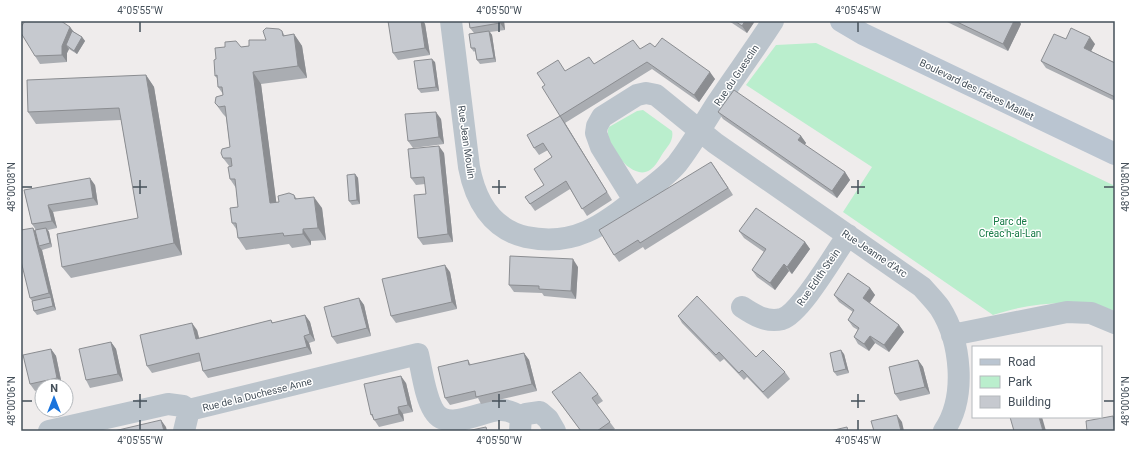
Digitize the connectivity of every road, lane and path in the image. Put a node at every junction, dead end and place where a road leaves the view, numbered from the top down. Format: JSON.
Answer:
{"nodes":[{"id":1,"x":451,"y":21,"type":"edge"},
{"id":2,"x":773,"y":21,"type":"edge"},
{"id":3,"x":841,"y":21,"type":"edge"},
{"id":4,"x":700,"y":130,"type":"junction"},
{"id":5,"x":1115,"y":154,"type":"edge"},
{"id":6,"x":634,"y":200,"type":"junction"},
{"id":7,"x":848,"y":235,"type":"junction"},
{"id":8,"x":742,"y":307,"type":"dead end"},
{"id":9,"x":1115,"y":323,"type":"edge"},
{"id":10,"x":952,"y":335,"type":"junction"},
{"id":11,"x":189,"y":410,"type":"junction"},
{"id":12,"x":520,"y":424,"type":"edge"},
{"id":13,"x":49,"y":431,"type":"edge"},
{"id":14,"x":184,"y":431,"type":"edge"},
{"id":15,"x":555,"y":431,"type":"edge"},
{"id":16,"x":944,"y":431,"type":"edge"}],
"edges":[{"from":1,"to":6,"type":"street","name":"Rue Jean Moulin"},
{"from":2,"to":4,"type":"street","name":"Rue du Guesclin"},
{"from":3,"to":5,"type":"street","name":"Boulevard des Frères Maillet"},
{"from":4,"to":6,"type":"street","name":"Rue Jean Moulin"},
{"from":4,"to":6,"type":"street","name":"Rue Jeanne d'Arc"},
{"from":4,"to":7,"type":"street","name":"Rue Jeanne d'Arc"},
{"from":7,"to":8,"type":"street","name":"Rue Edith Stein"},
{"from":7,"to":10,"type":"street","name":"Rue Jeanne d'Arc"},
{"from":9,"to":10,"type":"street"},
{"from":10,"to":16,"type":"street","name":"Rue Jeanne d'Arc"},
{"from":11,"to":12,"type":"street","name":"Rue de la Duchesse Anne"},
{"from":11,"to":13,"type":"street","name":"Rue de la Duchesse Anne"},
{"from":11,"to":14,"type":"street"},
{"from":12,"to":15,"type":"street"}]}
